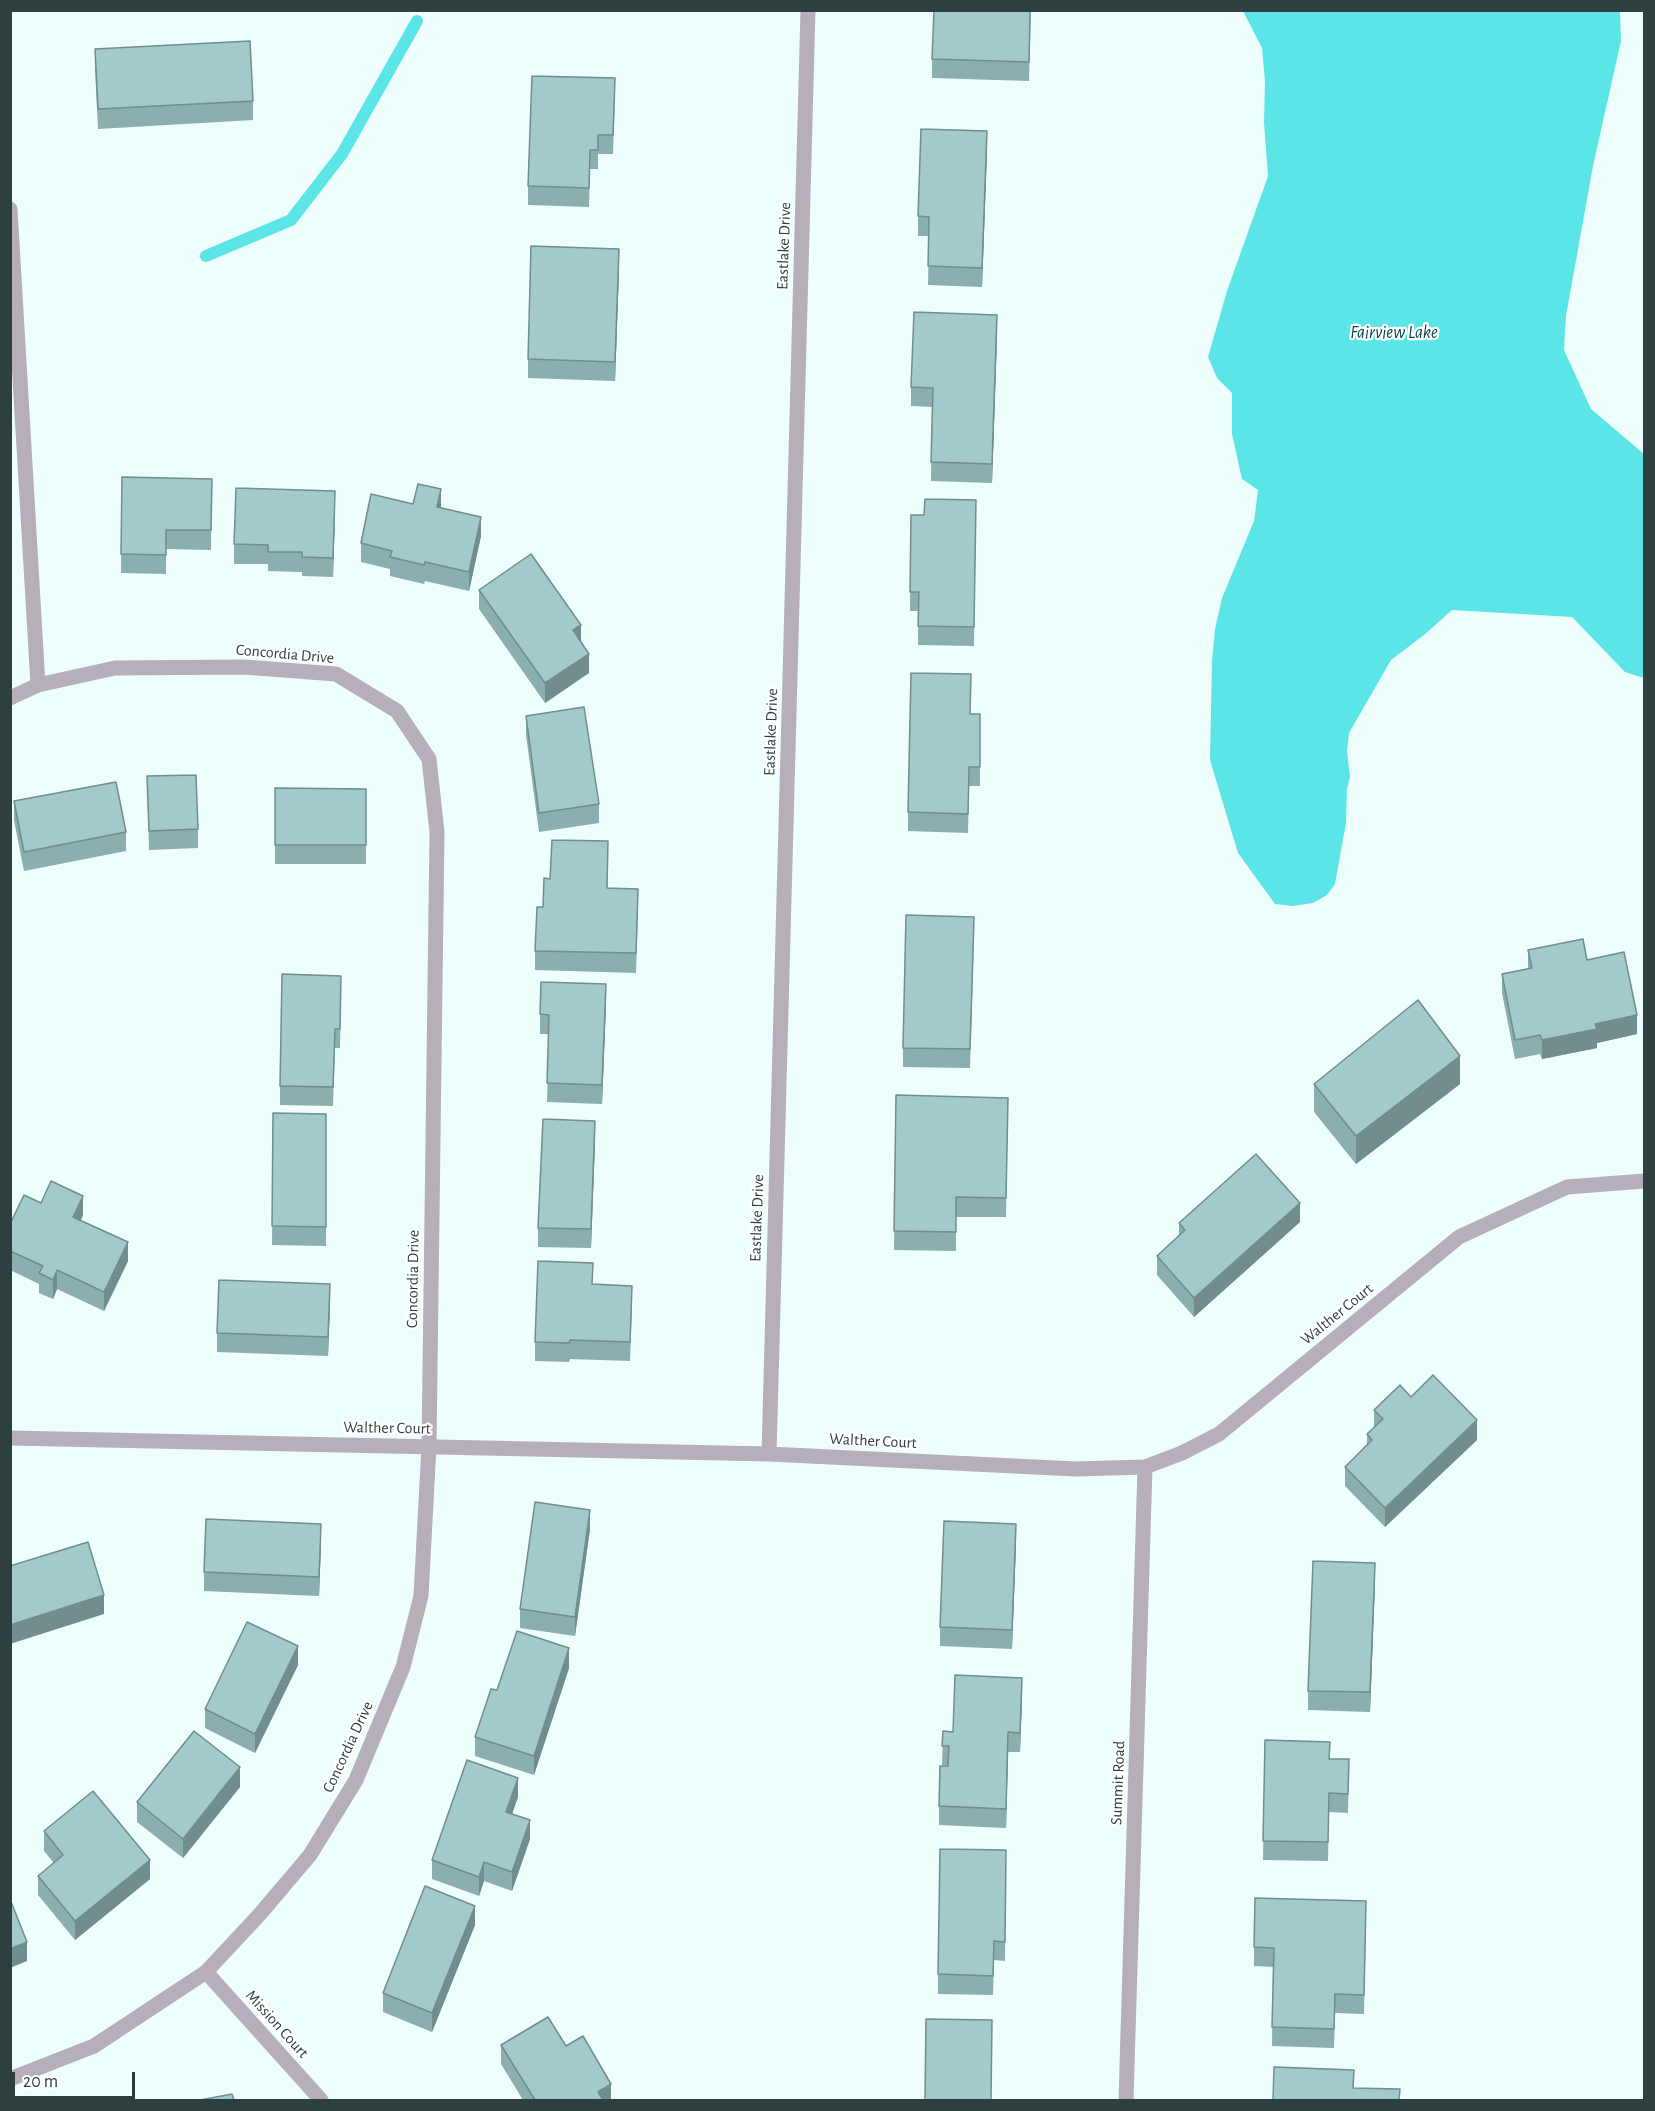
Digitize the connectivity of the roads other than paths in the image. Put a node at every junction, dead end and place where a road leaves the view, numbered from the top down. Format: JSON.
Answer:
{"nodes":[{"id":1,"x":808,"y":10,"type":"edge"},
{"id":2,"x":10,"y":209,"type":"edge"},
{"id":3,"x":38,"y":685,"type":"junction"},
{"id":4,"x":10,"y":698,"type":"edge"},
{"id":5,"x":1644,"y":1181,"type":"edge"},
{"id":6,"x":10,"y":1438,"type":"edge"},
{"id":7,"x":429,"y":1446,"type":"junction"},
{"id":8,"x":769,"y":1454,"type":"junction"},
{"id":9,"x":1145,"y":1467,"type":"junction"},
{"id":10,"x":206,"y":1972,"type":"junction"},
{"id":11,"x":10,"y":2079,"type":"edge"},
{"id":12,"x":321,"y":2100,"type":"edge"},
{"id":13,"x":1126,"y":2100,"type":"edge"}],
"edges":[{"from":1,"to":8,"type":"street","name":"Eastlake Drive"},
{"from":2,"to":3,"type":"street"},
{"from":3,"to":4,"type":"street","name":"Concordia Drive"},
{"from":3,"to":7,"type":"street","name":"Concordia Drive"},
{"from":5,"to":9,"type":"street","name":"Walther Court"},
{"from":6,"to":7,"type":"street","name":"Walther Court"},
{"from":7,"to":8,"type":"street","name":"Walther Court"},
{"from":7,"to":10,"type":"street","name":"Concordia Drive"},
{"from":8,"to":9,"type":"street","name":"Walther Court"},
{"from":9,"to":13,"type":"street","name":"Summit Road"},
{"from":10,"to":11,"type":"street","name":"Concordia Drive"},
{"from":10,"to":12,"type":"street","name":"Mission Court"}]}
